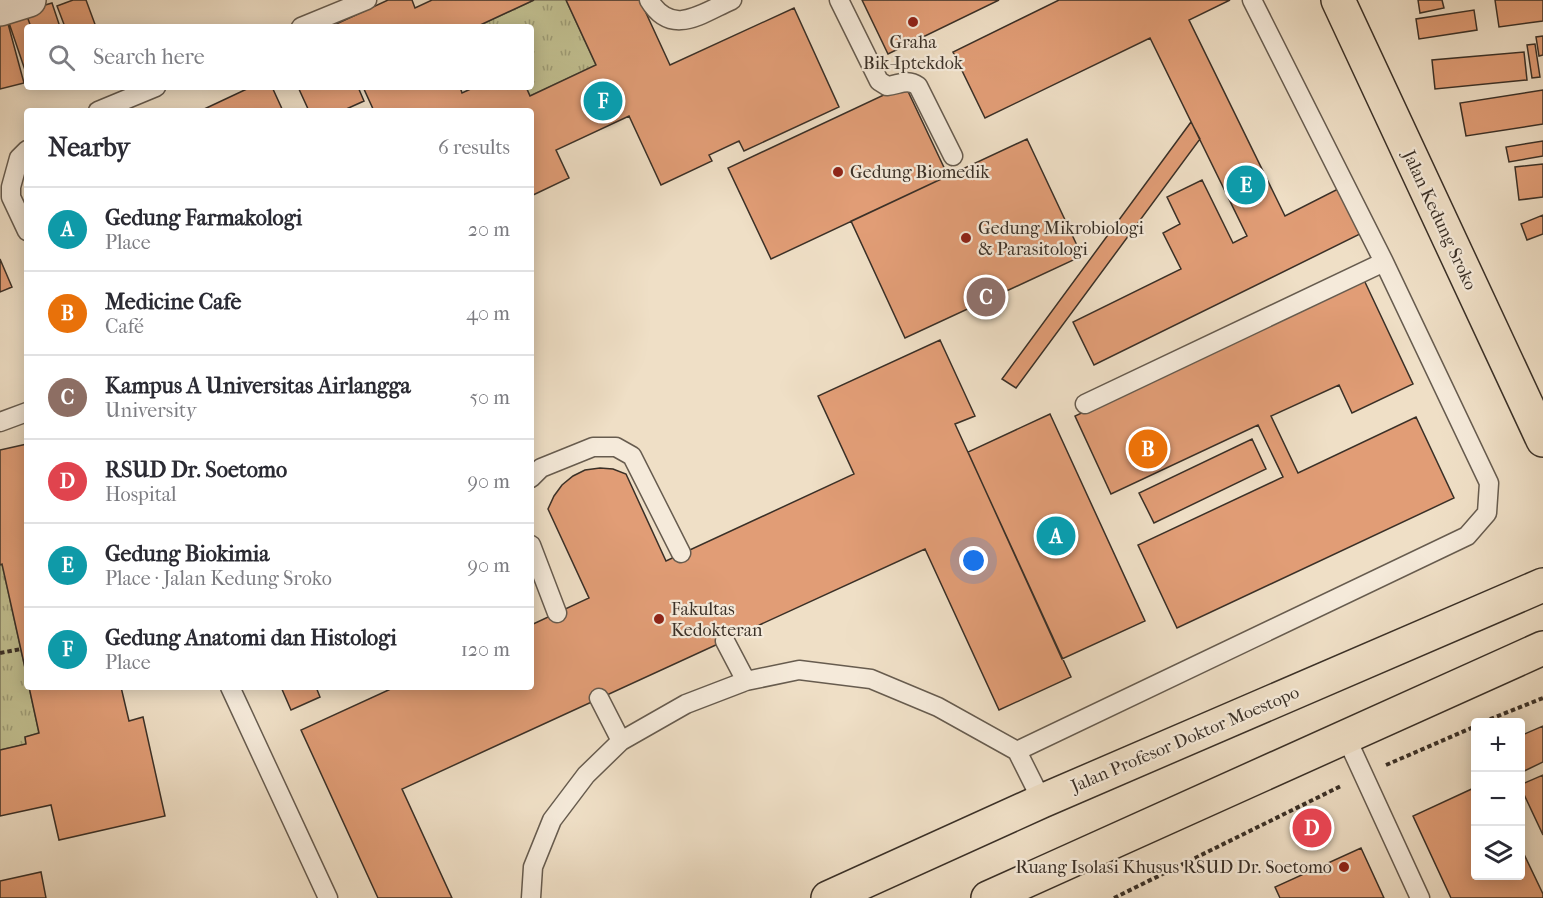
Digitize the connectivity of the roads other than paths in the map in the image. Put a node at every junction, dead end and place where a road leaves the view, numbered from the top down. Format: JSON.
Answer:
{"nodes":[{"id":1,"x":29,"y":0,"type":"edge"},
{"id":2,"x":367,"y":0,"type":"edge"},
{"id":3,"x":649,"y":0,"type":"edge"},
{"id":4,"x":732,"y":0,"type":"edge"},
{"id":5,"x":839,"y":0,"type":"edge"},
{"id":6,"x":1252,"y":0,"type":"edge"},
{"id":7,"x":1338,"y":0,"type":"edge"},
{"id":8,"x":0,"y":9,"type":"edge"},
{"id":9,"x":308,"y":24,"type":"edge"},
{"id":10,"x":149,"y":90,"type":"edge"},
{"id":11,"x":105,"y":108,"type":"edge"},
{"id":12,"x":24,"y":153,"type":"edge"},
{"id":13,"x":953,"y":156,"type":"dead end"},
{"id":14,"x":24,"y":225,"type":"edge"},
{"id":15,"x":1384,"y":262,"type":"junction"},
{"id":16,"x":1085,"y":404,"type":"dead end"},
{"id":17,"x":24,"y":413,"type":"edge"},
{"id":18,"x":0,"y":422,"type":"edge"},
{"id":19,"x":1543,"y":440,"type":"edge"},
{"id":20,"x":534,"y":475,"type":"edge"},
{"id":21,"x":534,"y":552,"type":"edge"},
{"id":22,"x":681,"y":554,"type":"dead end"},
{"id":23,"x":1543,"y":585,"type":"edge"},
{"id":24,"x":557,"y":613,"type":"dead end"},
{"id":25,"x":725,"y":640,"type":"dead end"},
{"id":26,"x":1543,"y":648,"type":"edge"},
{"id":27,"x":746,"y":681,"type":"junction"},
{"id":28,"x":231,"y":690,"type":"edge"},
{"id":29,"x":599,"y":698,"type":"dead end"},
{"id":30,"x":1346,"y":737,"type":"junction"},
{"id":31,"x":621,"y":741,"type":"junction"},
{"id":32,"x":1017,"y":751,"type":"junction"},
{"id":33,"x":1042,"y":801,"type":"junction"},
{"id":34,"x":995,"y":897,"type":"edge"},
{"id":35,"x":328,"y":898,"type":"edge"},
{"id":36,"x":531,"y":898,"type":"edge"},
{"id":37,"x":828,"y":898,"type":"edge"},
{"id":38,"x":1420,"y":898,"type":"edge"}],
"edges":[{"from":1,"to":8,"type":"street"},
{"from":2,"to":9,"type":"lane"},
{"from":3,"to":4,"type":"lane"},
{"from":5,"to":13,"type":"lane"},
{"from":6,"to":15,"type":"lane"},
{"from":7,"to":19,"type":"main road","name":"Jalan Kedung Sroko"},
{"from":10,"to":11,"type":"lane"},
{"from":12,"to":14,"type":"lane"},
{"from":15,"to":16,"type":"lane"},
{"from":15,"to":32,"type":"lane"},
{"from":17,"to":18,"type":"lane"},
{"from":20,"to":22,"type":"lane"},
{"from":21,"to":24,"type":"lane"},
{"from":23,"to":33,"type":"main road","name":"Jalan Profesor Doktor Moestopo"},
{"from":25,"to":27,"type":"lane"},
{"from":26,"to":30,"type":"main road"},
{"from":27,"to":31,"type":"lane"},
{"from":27,"to":32,"type":"lane"},
{"from":28,"to":35,"type":"lane"},
{"from":29,"to":31,"type":"lane"},
{"from":30,"to":34,"type":"main road"},
{"from":30,"to":38,"type":"lane"},
{"from":31,"to":36,"type":"lane"},
{"from":32,"to":33,"type":"lane"},
{"from":33,"to":37,"type":"main road","name":"Jalan Profesor Doktor Moestopo"}]}
